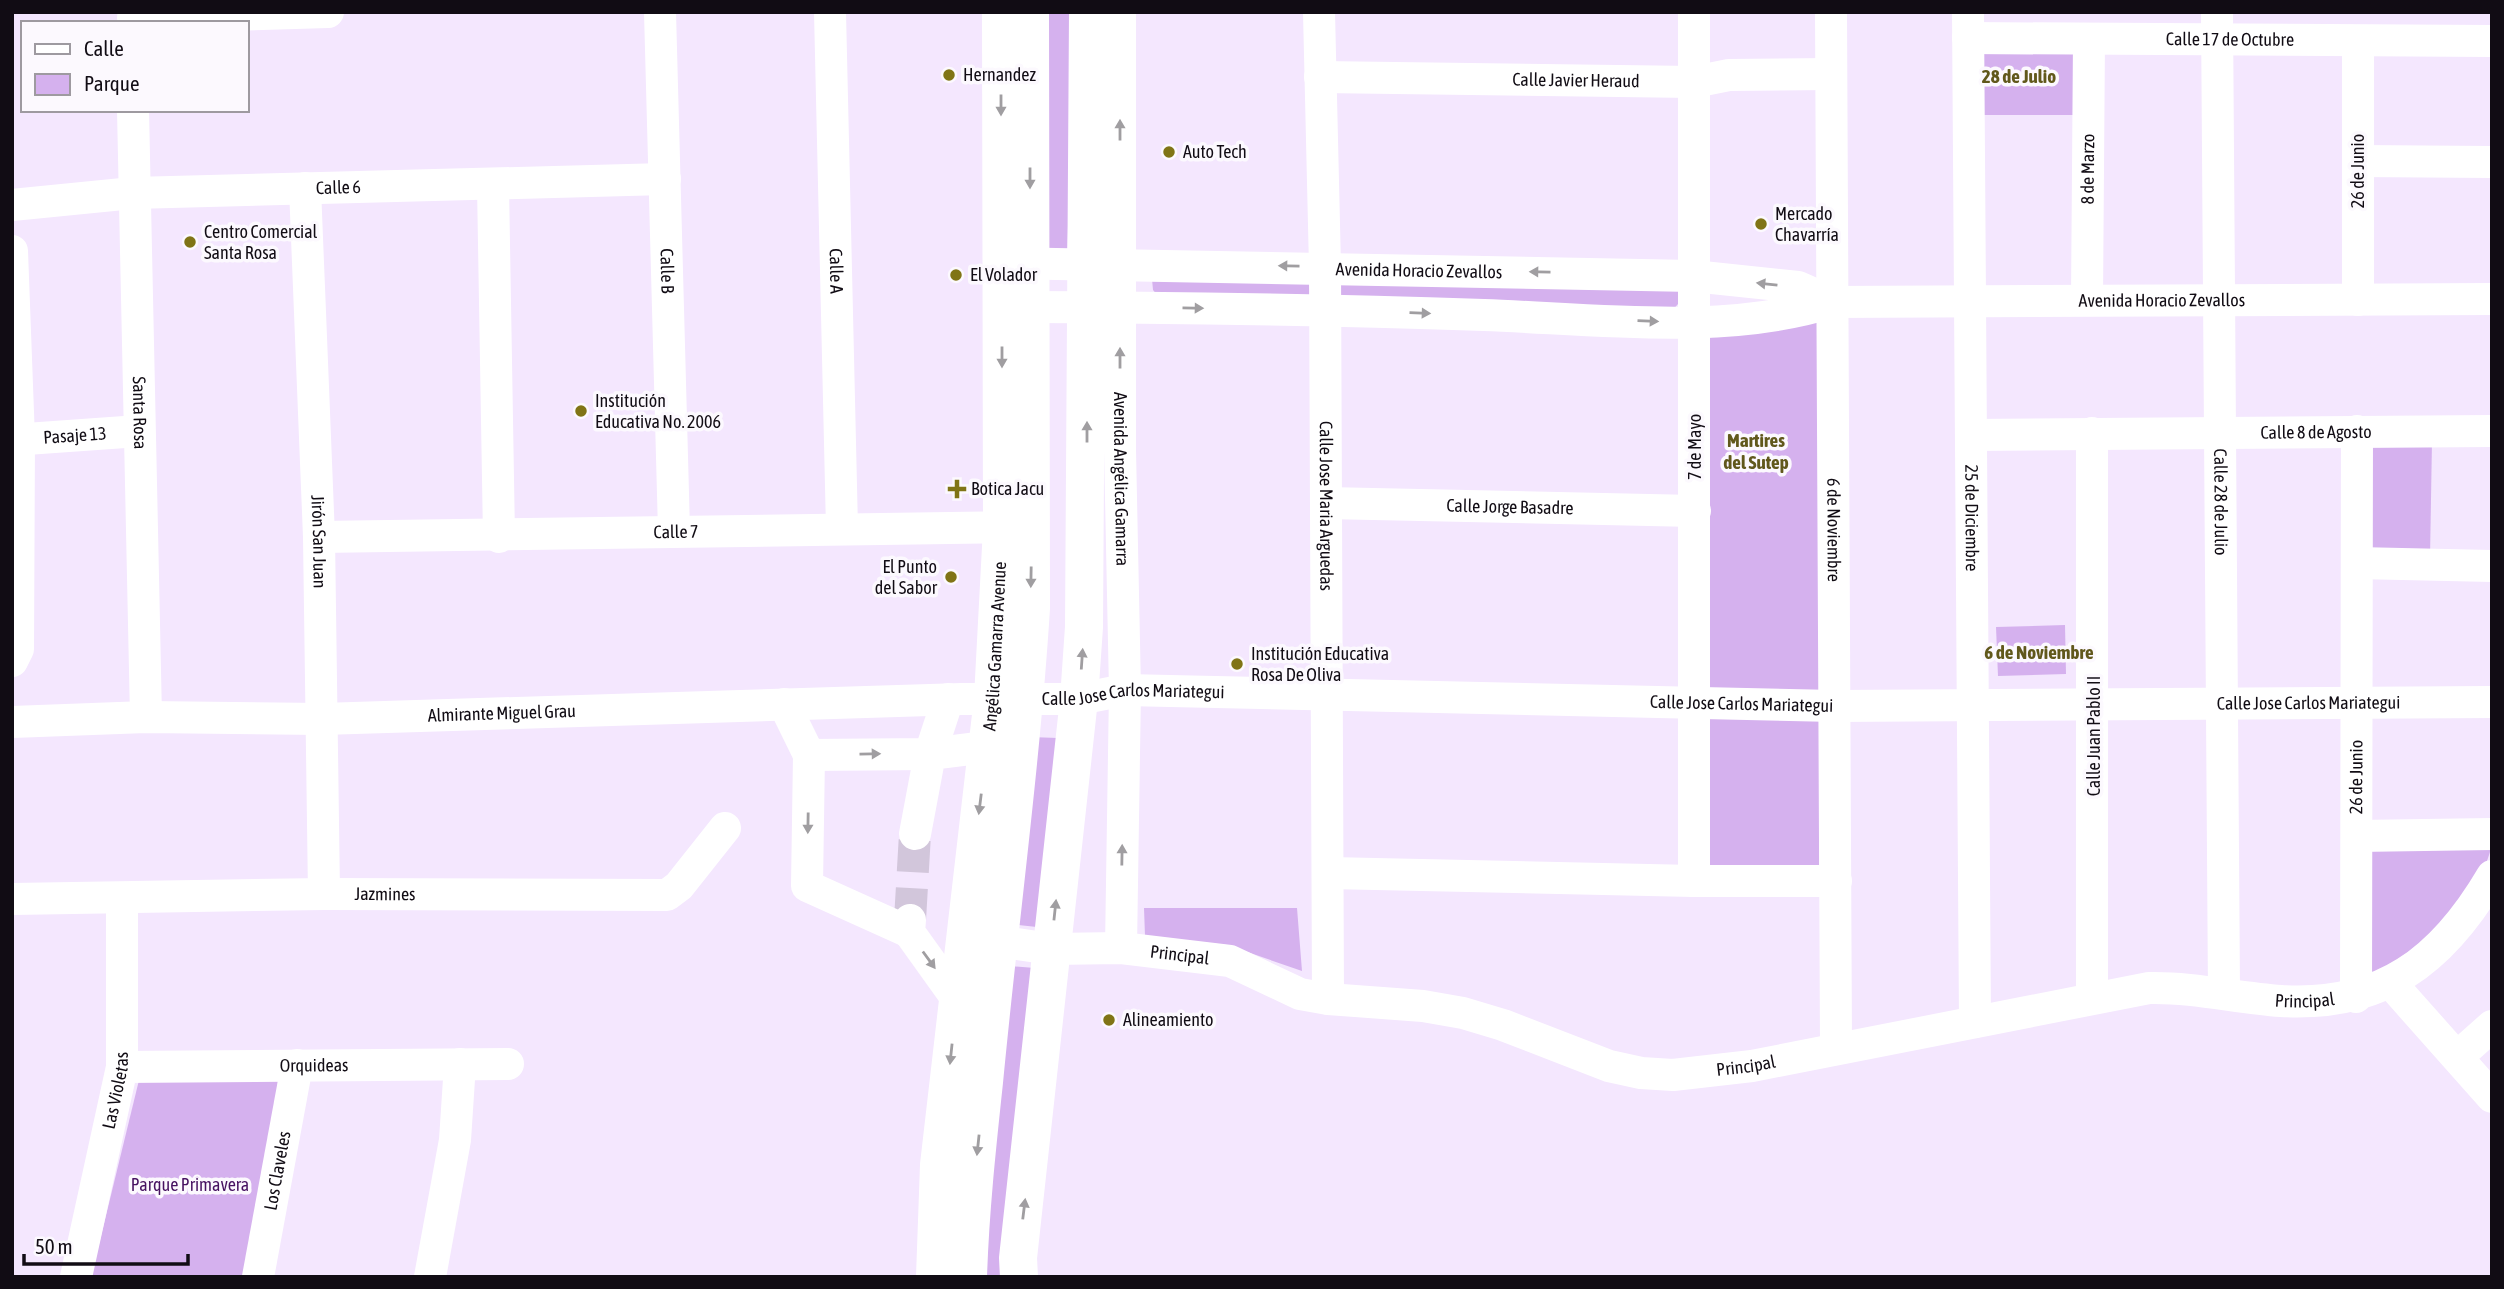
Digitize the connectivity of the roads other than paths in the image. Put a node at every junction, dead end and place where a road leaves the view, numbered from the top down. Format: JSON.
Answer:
{"nodes":[{"id":1,"x":328,"y":12,"type":"edge"},
{"id":2,"x":660,"y":12,"type":"edge"},
{"id":3,"x":830,"y":12,"type":"edge"},
{"id":4,"x":1001,"y":12,"type":"edge"},
{"id":5,"x":1030,"y":12,"type":"edge"},
{"id":6,"x":1088,"y":12,"type":"edge"},
{"id":7,"x":1120,"y":12,"type":"edge"},
{"id":8,"x":1319,"y":12,"type":"edge"},
{"id":9,"x":1694,"y":12,"type":"edge"},
{"id":10,"x":1831,"y":12,"type":"edge"},
{"id":11,"x":133,"y":18,"type":"edge"},
{"id":12,"x":1968,"y":25,"type":"edge"},
{"id":13,"x":2217,"y":26,"type":"edge"},
{"id":14,"x":2089,"y":39,"type":"junction"},
{"id":15,"x":2358,"y":41,"type":"junction"},
{"id":16,"x":2492,"y":41,"type":"edge"},
{"id":17,"x":1831,"y":74,"type":"junction"},
{"id":18,"x":1320,"y":77,"type":"junction"},
{"id":19,"x":1694,"y":82,"type":"junction"},
{"id":20,"x":133,"y":112,"type":"edge"},
{"id":21,"x":2358,"y":161,"type":"junction"},
{"id":22,"x":2492,"y":162,"type":"edge"},
{"id":23,"x":665,"y":179,"type":"junction"},
{"id":24,"x":494,"y":184,"type":"junction"},
{"id":25,"x":305,"y":188,"type":"junction"},
{"id":26,"x":133,"y":193,"type":"junction"},
{"id":27,"x":12,"y":205,"type":"edge"},
{"id":28,"x":12,"y":251,"type":"edge"},
{"id":29,"x":1016,"y":262,"type":"junction"},
{"id":30,"x":1104,"y":263,"type":"junction"},
{"id":31,"x":1325,"y":267,"type":"junction"},
{"id":32,"x":1693,"y":276,"type":"junction"},
{"id":33,"x":2492,"y":299,"type":"edge"},
{"id":34,"x":1970,"y":300,"type":"junction"},
{"id":35,"x":2087,"y":300,"type":"junction"},
{"id":36,"x":2219,"y":300,"type":"junction"},
{"id":37,"x":2358,"y":300,"type":"junction"},
{"id":38,"x":1832,"y":302,"type":"junction"},
{"id":39,"x":1016,"y":307,"type":"junction"},
{"id":40,"x":1104,"y":307,"type":"junction"},
{"id":41,"x":1325,"y":310,"type":"junction"},
{"id":42,"x":1695,"y":322,"type":"junction"},
{"id":43,"x":13,"y":325,"type":"edge"},
{"id":44,"x":139,"y":431,"type":"junction"},
{"id":45,"x":2357,"y":431,"type":"junction"},
{"id":46,"x":2492,"y":431,"type":"edge"},
{"id":47,"x":2220,"y":432,"type":"junction"},
{"id":48,"x":2092,"y":433,"type":"junction"},
{"id":49,"x":1971,"y":435,"type":"junction"},
{"id":50,"x":16,"y":439,"type":"edge"},
{"id":51,"x":1326,"y":503,"type":"junction"},
{"id":52,"x":1695,"y":511,"type":"junction"},
{"id":53,"x":1017,"y":527,"type":"junction"},
{"id":54,"x":842,"y":529,"type":"junction"},
{"id":55,"x":674,"y":531,"type":"junction"},
{"id":56,"x":318,"y":537,"type":"junction"},
{"id":57,"x":499,"y":537,"type":"junction"},
{"id":58,"x":16,"y":554,"type":"edge"},
{"id":59,"x":2357,"y":563,"type":"junction"},
{"id":60,"x":2492,"y":566,"type":"edge"},
{"id":61,"x":12,"y":661,"type":"edge"},
{"id":62,"x":1125,"y":690,"type":"junction"},
{"id":63,"x":1327,"y":693,"type":"junction"},
{"id":64,"x":948,"y":699,"type":"junction"},
{"id":65,"x":1009,"y":699,"type":"junction"},
{"id":66,"x":1079,"y":699,"type":"junction"},
{"id":67,"x":1693,"y":701,"type":"junction"},
{"id":68,"x":2492,"y":702,"type":"edge"},
{"id":69,"x":2357,"y":703,"type":"junction"},
{"id":70,"x":784,"y":704,"type":"junction"},
{"id":71,"x":2222,"y":704,"type":"junction"},
{"id":72,"x":2094,"y":705,"type":"junction"},
{"id":73,"x":1835,"y":706,"type":"junction"},
{"id":74,"x":1973,"y":706,"type":"junction"},
{"id":75,"x":146,"y":717,"type":"junction"},
{"id":76,"x":323,"y":719,"type":"junction"},
{"id":77,"x":12,"y":722,"type":"edge"},
{"id":78,"x":986,"y":747,"type":"junction"},
{"id":79,"x":930,"y":754,"type":"junction"},
{"id":80,"x":809,"y":755,"type":"junction"},
{"id":81,"x":725,"y":828,"type":"dead end"},
{"id":82,"x":915,"y":834,"type":"tunnel mouth"},
{"id":83,"x":2492,"y":834,"type":"edge"},
{"id":84,"x":2357,"y":836,"type":"junction"},
{"id":85,"x":1329,"y":873,"type":"junction"},
{"id":86,"x":2492,"y":876,"type":"edge"},
{"id":87,"x":1694,"y":881,"type":"junction"},
{"id":88,"x":1836,"y":881,"type":"junction"},
{"id":89,"x":324,"y":894,"type":"junction"},
{"id":90,"x":12,"y":899,"type":"edge"},
{"id":91,"x":121,"y":899,"type":"junction"},
{"id":92,"x":981,"y":938,"type":"junction"},
{"id":93,"x":1121,"y":947,"type":"junction"},
{"id":94,"x":1051,"y":949,"type":"junction"},
{"id":95,"x":2390,"y":982,"type":"junction"},
{"id":96,"x":2224,"y":993,"type":"junction"},
{"id":97,"x":2092,"y":997,"type":"junction"},
{"id":98,"x":2356,"y":997,"type":"junction"},
{"id":99,"x":957,"y":999,"type":"junction"},
{"id":100,"x":1328,"y":999,"type":"junction"},
{"id":101,"x":1975,"y":1022,"type":"junction"},
{"id":102,"x":2492,"y":1026,"type":"edge"},
{"id":103,"x":1836,"y":1049,"type":"junction"},
{"id":104,"x":2465,"y":1050,"type":"dead end"},
{"id":105,"x":460,"y":1064,"type":"junction"},
{"id":106,"x":508,"y":1064,"type":"dead end"},
{"id":107,"x":297,"y":1065,"type":"junction"},
{"id":108,"x":122,"y":1067,"type":"junction"},
{"id":109,"x":2492,"y":1097,"type":"edge"},
{"id":110,"x":1021,"y":1270,"type":"edge"},
{"id":111,"x":76,"y":1277,"type":"edge"},
{"id":112,"x":258,"y":1277,"type":"edge"},
{"id":113,"x":430,"y":1277,"type":"edge"},
{"id":114,"x":935,"y":1277,"type":"edge"},
{"id":115,"x":968,"y":1277,"type":"edge"}],
"edges":[{"from":1,"to":11,"type":"street"},
{"from":2,"to":23,"type":"street","name":"Calle B"},
{"from":3,"to":54,"type":"street","name":"Calle A"},
{"from":4,"to":29,"type":"main road","name":"Angélica Gamarra Avenue","one_way":true},
{"from":5,"to":29,"type":"main road","name":"Angélica Gamarra Avenue","one_way":true},
{"from":6,"to":30,"type":"main road"},
{"from":30,"to":7,"type":"street","one_way":true},
{"from":8,"to":18,"type":"street","name":"Calle Jose Maria Arguedas"},
{"from":9,"to":19,"type":"street","name":"7 de Mayo"},
{"from":10,"to":17,"type":"street","name":"6 de Noviembre"},
{"from":12,"to":14,"type":"street","name":"Calle 17 de Octubre"},
{"from":12,"to":34,"type":"street","name":"25 de Diciembre"},
{"from":13,"to":14,"type":"street","name":"Calle 17 de Octubre"},
{"from":13,"to":15,"type":"street","name":"Calle 17 de Octubre"},
{"from":13,"to":36,"type":"street","name":"Calle 28 de Julio"},
{"from":14,"to":35,"type":"street","name":"8 de Marzo"},
{"from":15,"to":16,"type":"street","name":"Calle 17 de Octubre"},
{"from":15,"to":21,"type":"street","name":"26 de Junio"},
{"from":17,"to":19,"type":"street","name":"Calle Javier Heraud"},
{"from":17,"to":38,"type":"street","name":"6 de Noviembre"},
{"from":18,"to":19,"type":"street","name":"Calle Javier Heraud"},
{"from":18,"to":31,"type":"street","name":"Calle Jose Maria Arguedas"},
{"from":19,"to":32,"type":"street","name":"7 de Mayo"},
{"from":20,"to":26,"type":"street","name":"Santa Rosa"},
{"from":21,"to":22,"type":"street"},
{"from":21,"to":37,"type":"street","name":"26 de Junio"},
{"from":23,"to":24,"type":"street","name":"Calle 6"},
{"from":23,"to":55,"type":"street","name":"Calle B"},
{"from":24,"to":25,"type":"street","name":"Calle 6"},
{"from":24,"to":57,"type":"street"},
{"from":25,"to":26,"type":"street","name":"Calle 6"},
{"from":25,"to":56,"type":"street","name":"Jirón San Juan"},
{"from":26,"to":27,"type":"street","name":"Calle 6"},
{"from":26,"to":44,"type":"street","name":"Santa Rosa"},
{"from":28,"to":43,"type":"street"},
{"from":29,"to":30,"type":"street","name":"Avenida Horacio Zevallos"},
{"from":29,"to":39,"type":"main road","name":"Angélica Gamarra Avenue"},
{"from":31,"to":30,"type":"street","name":"Avenida Horacio Zevallos","one_way":true},
{"from":30,"to":40,"type":"main road"},
{"from":32,"to":31,"type":"street","name":"Avenida Horacio Zevallos","one_way":true},
{"from":31,"to":41,"type":"street","name":"Calle Jose Maria Arguedas"},
{"from":38,"to":32,"type":"street","name":"Avenida Horacio Zevallos","one_way":true},
{"from":32,"to":42,"type":"street","name":"7 de Mayo"},
{"from":33,"to":37,"type":"street","name":"Avenida Horacio Zevallos"},
{"from":34,"to":35,"type":"street","name":"Avenida Horacio Zevallos"},
{"from":34,"to":38,"type":"street","name":"Avenida Horacio Zevallos"},
{"from":34,"to":49,"type":"street","name":"25 de Diciembre"},
{"from":35,"to":36,"type":"street","name":"Avenida Horacio Zevallos"},
{"from":36,"to":37,"type":"street","name":"Avenida Horacio Zevallos"},
{"from":36,"to":47,"type":"street","name":"Calle 28 de Julio"},
{"from":38,"to":42,"type":"street","name":"Avenida Horacio Zevallos"},
{"from":38,"to":73,"type":"street","name":"6 de Noviembre"},
{"from":39,"to":40,"type":"street","name":"Avenida Horacio Zevallos"},
{"from":39,"to":53,"type":"main road","name":"Angélica Gamarra Avenue","one_way":true},
{"from":40,"to":41,"type":"street","name":"Avenida Horacio Zevallos","one_way":true},
{"from":62,"to":40,"type":"street","name":"Avenida Angélica Gamarra","one_way":true},
{"from":66,"to":40,"type":"main road","one_way":true},
{"from":41,"to":42,"type":"street","name":"Avenida Horacio Zevallos","one_way":true},
{"from":41,"to":51,"type":"street","name":"Calle Jose Maria Arguedas"},
{"from":42,"to":52,"type":"street","name":"7 de Mayo"},
{"from":43,"to":50,"type":"street"},
{"from":44,"to":50,"type":"street","name":"Pasaje 13"},
{"from":44,"to":75,"type":"street","name":"Santa Rosa"},
{"from":45,"to":46,"type":"street","name":"Calle 8 de Agosto"},
{"from":45,"to":47,"type":"street","name":"Calle 8 de Agosto"},
{"from":45,"to":59,"type":"street","name":"26 de Junio"},
{"from":47,"to":48,"type":"street","name":"Calle 8 de Agosto"},
{"from":47,"to":71,"type":"street","name":"Calle 28 de Julio"},
{"from":48,"to":49,"type":"street","name":"Calle 8 de Agosto"},
{"from":48,"to":72,"type":"street","name":"Calle Juan Pablo II"},
{"from":49,"to":74,"type":"street","name":"25 de Diciembre"},
{"from":50,"to":58,"type":"street"},
{"from":51,"to":52,"type":"street","name":"Calle Jorge Basadre"},
{"from":51,"to":63,"type":"street","name":"Calle Jose Maria Arguedas"},
{"from":52,"to":67,"type":"street","name":"7 de Mayo"},
{"from":53,"to":54,"type":"street","name":"Calle 7"},
{"from":53,"to":65,"type":"main road","name":"Angélica Gamarra Avenue","one_way":true},
{"from":54,"to":55,"type":"street","name":"Calle 7"},
{"from":55,"to":57,"type":"street","name":"Calle 7"},
{"from":56,"to":57,"type":"street","name":"Calle 7"},
{"from":56,"to":76,"type":"street","name":"Jirón San Juan"},
{"from":58,"to":61,"type":"street"},
{"from":59,"to":60,"type":"street"},
{"from":59,"to":69,"type":"street","name":"26 de Junio"},
{"from":62,"to":63,"type":"street","name":"Calle Jose Carlos Mariategui"},
{"from":62,"to":66,"type":"street","name":"Calle Jose Carlos Mariategui"},
{"from":93,"to":62,"type":"street","name":"Avenida Angélica Gamarra","one_way":true},
{"from":63,"to":67,"type":"street","name":"Calle Jose Carlos Mariategui"},
{"from":63,"to":85,"type":"street","name":"Calle Jose Maria Arguedas"},
{"from":64,"to":65,"type":"street","name":"Almirante Miguel Grau"},
{"from":64,"to":70,"type":"street","name":"Almirante Miguel Grau"},
{"from":64,"to":79,"type":"street"},
{"from":65,"to":66,"type":"street","name":"Calle Jose Carlos Mariategui"},
{"from":65,"to":78,"type":"main road","name":"Angélica Gamarra Avenue"},
{"from":65,"to":92,"type":"main road","name":"Angélica Gamarra Avenue"},
{"from":94,"to":66,"type":"main road","one_way":true},
{"from":67,"to":73,"type":"street","name":"Calle Jose Carlos Mariategui"},
{"from":67,"to":87,"type":"street","name":"7 de Mayo"},
{"from":68,"to":69,"type":"street","name":"Calle Jose Carlos Mariategui"},
{"from":69,"to":71,"type":"street","name":"Calle Jose Carlos Mariategui"},
{"from":69,"to":84,"type":"street","name":"26 de Junio"},
{"from":70,"to":76,"type":"street","name":"Almirante Miguel Grau"},
{"from":70,"to":80,"type":"street"},
{"from":71,"to":72,"type":"street","name":"Calle Jose Carlos Mariategui"},
{"from":71,"to":96,"type":"street","name":"Calle 28 de Julio"},
{"from":72,"to":74,"type":"street","name":"Calle Jose Carlos Mariategui"},
{"from":72,"to":97,"type":"street","name":"Calle Juan Pablo II"},
{"from":73,"to":74,"type":"street","name":"Calle Jose Carlos Mariategui"},
{"from":73,"to":88,"type":"street","name":"6 de Noviembre"},
{"from":74,"to":101,"type":"street","name":"25 de Diciembre"},
{"from":75,"to":76,"type":"street","name":"Almirante Miguel Grau"},
{"from":75,"to":77,"type":"street","name":"Almirante Miguel Grau"},
{"from":76,"to":89,"type":"street","name":"Jirón San Juan"},
{"from":78,"to":79,"type":"street"},
{"from":78,"to":92,"type":"main road","name":"Angélica Gamarra Avenue","one_way":true},
{"from":80,"to":79,"type":"street","one_way":true},
{"from":79,"to":82,"type":"street"},
{"from":80,"to":99,"type":"street","one_way":true},
{"from":81,"to":89,"type":"street","name":"Jazmines"},
{"from":83,"to":84,"type":"street"},
{"from":84,"to":98,"type":"street","name":"26 de Junio"},
{"from":85,"to":87,"type":"street"},
{"from":85,"to":100,"type":"street","name":"Calle Jose Maria Arguedas"},
{"from":86,"to":95,"type":"street","name":"Principal"},
{"from":87,"to":88,"type":"street"},
{"from":88,"to":103,"type":"street","name":"6 de Noviembre"},
{"from":89,"to":91,"type":"street","name":"Jazmines"},
{"from":90,"to":91,"type":"street","name":"Jazmines"},
{"from":91,"to":108,"type":"street","name":"Las Violetas"},
{"from":92,"to":94,"type":"street","name":"Principal"},
{"from":92,"to":99,"type":"main road","name":"Angélica Gamarra Avenue"},
{"from":92,"to":115,"type":"main road","name":"Angélica Gamarra Avenue","one_way":true},
{"from":93,"to":94,"type":"street","name":"Principal"},
{"from":93,"to":100,"type":"street","name":"Principal"},
{"from":110,"to":94,"type":"main road","one_way":true},
{"from":95,"to":98,"type":"street","name":"Principal"},
{"from":95,"to":109,"type":"street"},
{"from":96,"to":97,"type":"street","name":"Principal"},
{"from":96,"to":98,"type":"street","name":"Principal"},
{"from":97,"to":101,"type":"street","name":"Principal"},
{"from":99,"to":114,"type":"main road","name":"Angélica Gamarra Avenue","one_way":true},
{"from":100,"to":103,"type":"street","name":"Principal"},
{"from":101,"to":103,"type":"street","name":"Principal"},
{"from":102,"to":104,"type":"street"},
{"from":105,"to":106,"type":"street","name":"Orquideas"},
{"from":105,"to":107,"type":"street","name":"Orquideas"},
{"from":105,"to":113,"type":"street"},
{"from":107,"to":108,"type":"street","name":"Orquideas"},
{"from":107,"to":112,"type":"street","name":"Los Claveles"},
{"from":108,"to":111,"type":"street","name":"Las Violetas"}]}
